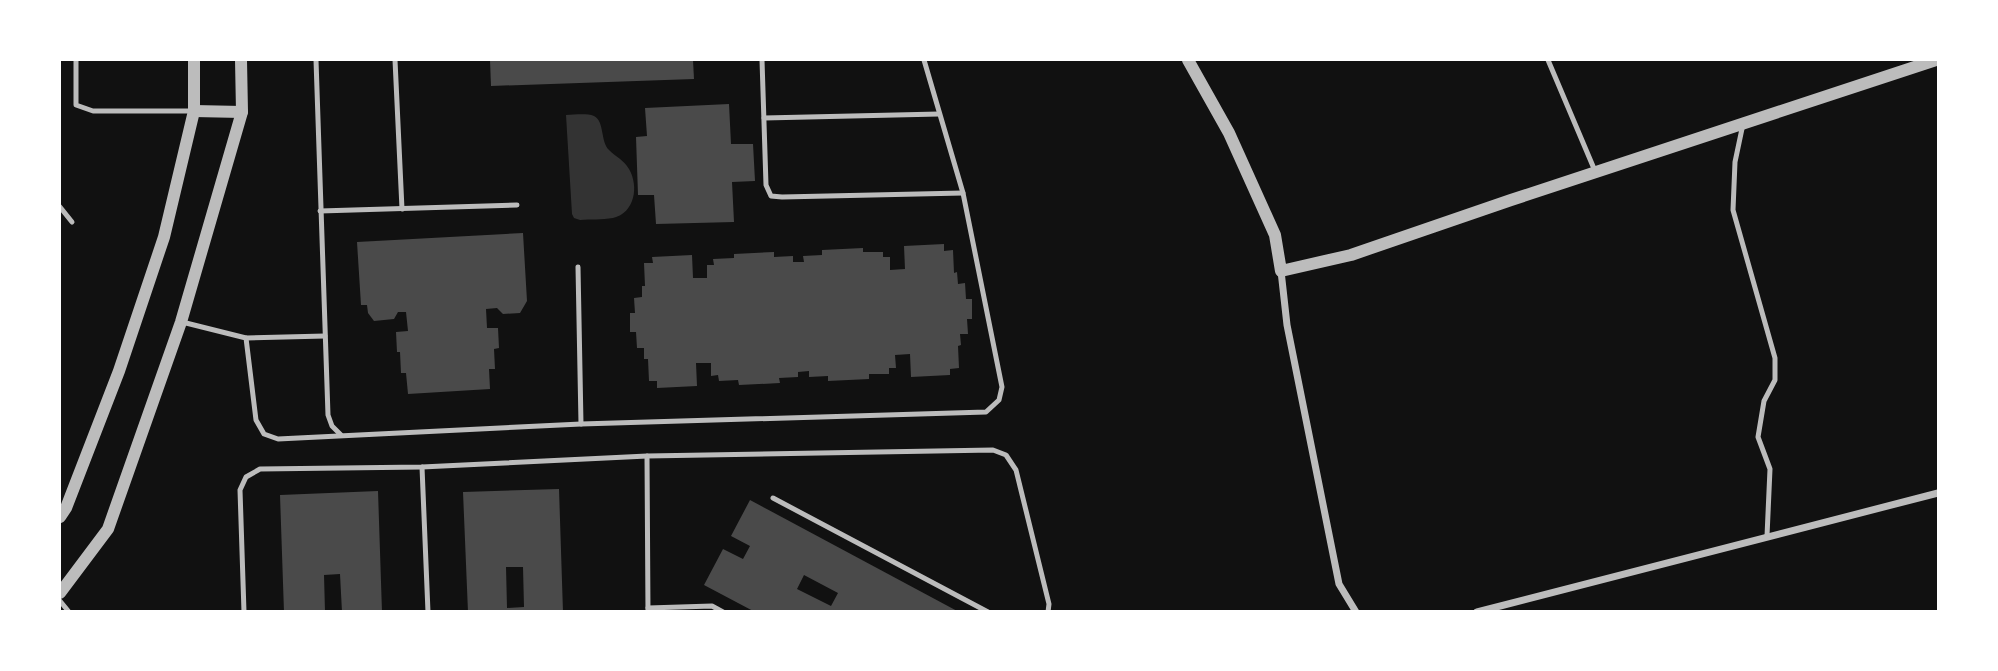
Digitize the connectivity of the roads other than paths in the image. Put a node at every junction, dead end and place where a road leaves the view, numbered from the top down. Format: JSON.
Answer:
{"nodes":[{"id":1,"x":76,"y":60,"type":"edge"},
{"id":2,"x":194,"y":60,"type":"edge"},
{"id":3,"x":241,"y":60,"type":"edge"},
{"id":4,"x":316,"y":60,"type":"edge"},
{"id":5,"x":395,"y":60,"type":"edge"},
{"id":6,"x":762,"y":60,"type":"edge"},
{"id":7,"x":924,"y":60,"type":"edge"},
{"id":8,"x":1188,"y":60,"type":"edge"},
{"id":9,"x":1548,"y":60,"type":"edge"},
{"id":10,"x":1936,"y":60,"type":"edge"},
{"id":11,"x":1909,"y":64,"type":"edge"},
{"id":12,"x":194,"y":111,"type":"junction"},
{"id":13,"x":242,"y":112,"type":"junction"},
{"id":14,"x":939,"y":114,"type":"junction"},
{"id":15,"x":764,"y":118,"type":"junction"},
{"id":16,"x":1743,"y":124,"type":"junction"},
{"id":17,"x":1595,"y":172,"type":"junction"},
{"id":18,"x":963,"y":193,"type":"junction"},
{"id":19,"x":517,"y":205,"type":"dead end"},
{"id":20,"x":60,"y":207,"type":"edge"},
{"id":21,"x":402,"y":208,"type":"junction"},
{"id":22,"x":320,"y":211,"type":"junction"},
{"id":23,"x":72,"y":222,"type":"dead end"},
{"id":24,"x":578,"y":267,"type":"dead end"},
{"id":25,"x":1281,"y":271,"type":"junction"},
{"id":26,"x":181,"y":322,"type":"junction"},
{"id":27,"x":325,"y":337,"type":"junction"},
{"id":28,"x":246,"y":338,"type":"junction"},
{"id":29,"x":581,"y":424,"type":"junction"},
{"id":30,"x":341,"y":435,"type":"junction"},
{"id":31,"x":647,"y":456,"type":"junction"},
{"id":32,"x":422,"y":467,"type":"junction"},
{"id":33,"x":1938,"y":493,"type":"edge"},
{"id":34,"x":773,"y":498,"type":"dead end"},
{"id":35,"x":60,"y":517,"type":"edge"},
{"id":36,"x":1767,"y":536,"type":"junction"},
{"id":37,"x":60,"y":593,"type":"edge"},
{"id":38,"x":60,"y":601,"type":"edge"},
{"id":39,"x":648,"y":610,"type":"edge"},
{"id":40,"x":69,"y":611,"type":"edge"},
{"id":41,"x":244,"y":611,"type":"edge"},
{"id":42,"x":428,"y":611,"type":"edge"},
{"id":43,"x":723,"y":611,"type":"edge"},
{"id":44,"x":988,"y":611,"type":"edge"},
{"id":45,"x":1048,"y":611,"type":"edge"},
{"id":46,"x":1356,"y":611,"type":"edge"},
{"id":47,"x":1477,"y":611,"type":"edge"}],
"edges":[{"from":1,"to":12,"type":"lane"},
{"from":2,"to":12,"type":"street"},
{"from":3,"to":13,"type":"street"},
{"from":4,"to":22,"type":"lane"},
{"from":5,"to":21,"type":"lane"},
{"from":6,"to":15,"type":"lane"},
{"from":7,"to":14,"type":"lane"},
{"from":8,"to":25,"type":"street"},
{"from":9,"to":17,"type":"lane"},
{"from":10,"to":11,"type":"street"},
{"from":11,"to":16,"type":"street"},
{"from":12,"to":13,"type":"street"},
{"from":12,"to":35,"type":"street"},
{"from":13,"to":26,"type":"street"},
{"from":14,"to":15,"type":"lane"},
{"from":14,"to":18,"type":"lane"},
{"from":15,"to":18,"type":"lane"},
{"from":16,"to":17,"type":"street"},
{"from":16,"to":36,"type":"lane"},
{"from":17,"to":25,"type":"street"},
{"from":18,"to":29,"type":"lane"},
{"from":19,"to":21,"type":"lane"},
{"from":20,"to":23,"type":"lane"},
{"from":21,"to":22,"type":"lane"},
{"from":22,"to":27,"type":"lane"},
{"from":24,"to":29,"type":"lane"},
{"from":25,"to":46,"type":"street"},
{"from":26,"to":28,"type":"lane"},
{"from":26,"to":37,"type":"street"},
{"from":27,"to":28,"type":"lane"},
{"from":27,"to":30,"type":"lane"},
{"from":28,"to":30,"type":"lane"},
{"from":29,"to":30,"type":"lane"},
{"from":31,"to":32,"type":"lane"},
{"from":31,"to":39,"type":"lane"},
{"from":31,"to":45,"type":"lane"},
{"from":32,"to":41,"type":"lane"},
{"from":32,"to":42,"type":"lane"},
{"from":33,"to":36,"type":"street"},
{"from":34,"to":44,"type":"lane"},
{"from":36,"to":47,"type":"street"},
{"from":38,"to":40,"type":"lane"},
{"from":39,"to":43,"type":"lane"}]}
